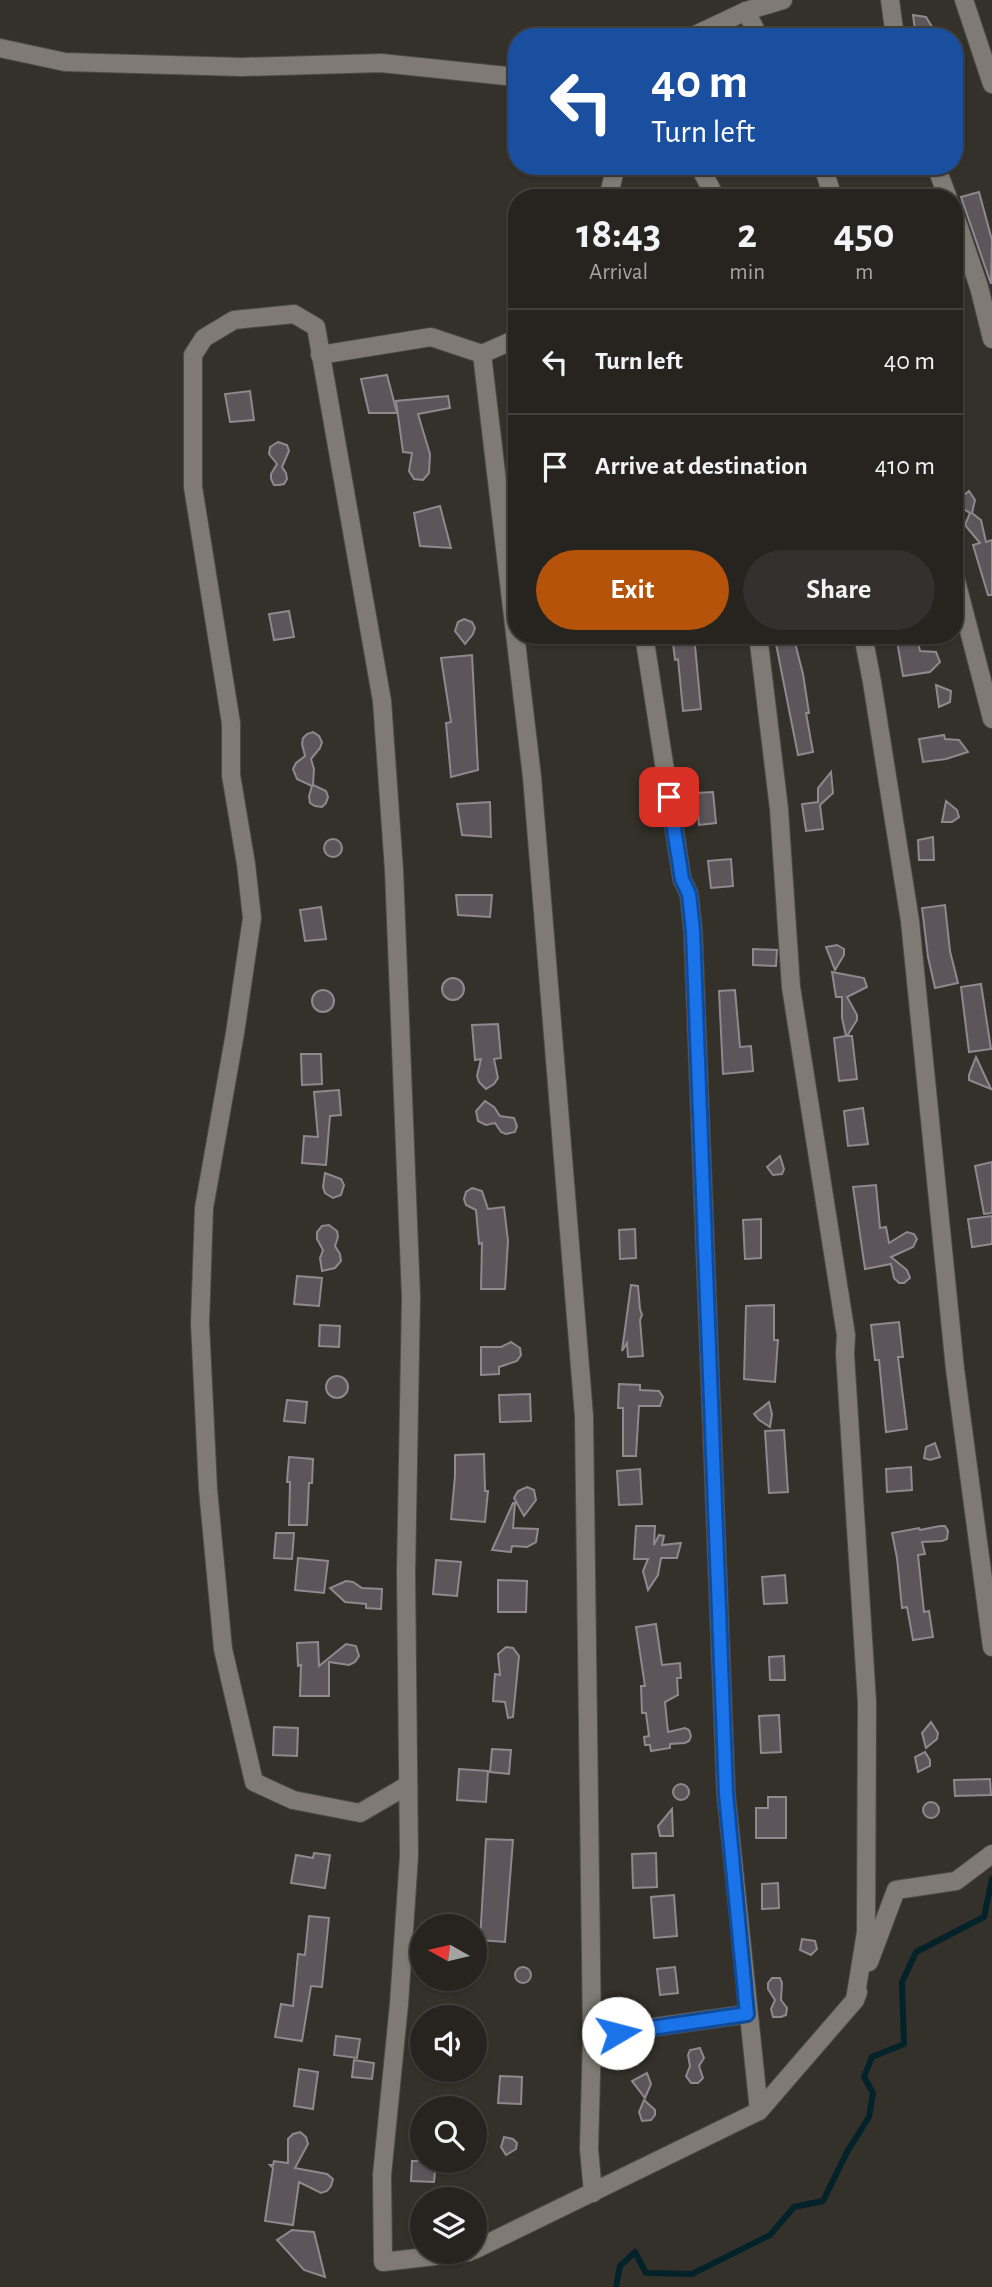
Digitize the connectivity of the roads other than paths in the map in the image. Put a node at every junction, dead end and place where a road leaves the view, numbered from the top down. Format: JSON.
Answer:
{"nodes":[{"id":1,"x":783,"y":0,"type":"edge"},
{"id":2,"x":890,"y":0,"type":"edge"},
{"id":3,"x":964,"y":0,"type":"edge"},
{"id":4,"x":746,"y":11,"type":"junction"},
{"id":5,"x":710,"y":28,"type":"edge"},
{"id":6,"x":754,"y":28,"type":"edge"},
{"id":7,"x":894,"y":28,"type":"edge"},
{"id":8,"x":0,"y":48,"type":"edge"},
{"id":9,"x":508,"y":76,"type":"edge"},
{"id":10,"x":992,"y":83,"type":"edge"},
{"id":11,"x":963,"y":240,"type":"edge"},
{"id":12,"x":992,"y":339,"type":"edge"},
{"id":13,"x":508,"y":343,"type":"edge"},
{"id":14,"x":482,"y":354,"type":"junction"},
{"id":15,"x":320,"y":355,"type":"junction"},
{"id":16,"x":508,"y":574,"type":"edge"},
{"id":17,"x":963,"y":608,"type":"edge"},
{"id":18,"x":516,"y":644,"type":"edge"},
{"id":19,"x":645,"y":644,"type":"edge"},
{"id":20,"x":759,"y":644,"type":"edge"},
{"id":21,"x":865,"y":644,"type":"edge"},
{"id":22,"x":992,"y":719,"type":"edge"},
{"id":23,"x":992,"y":1647,"type":"edge"},
{"id":24,"x":408,"y":1785,"type":"junction"},
{"id":25,"x":992,"y":1854,"type":"edge"},
{"id":26,"x":855,"y":2000,"type":"junction"},
{"id":27,"x":747,"y":2014,"type":"junction"},
{"id":28,"x":592,"y":2036,"type":"junction"},
{"id":29,"x":759,"y":2111,"type":"junction"},
{"id":30,"x":593,"y":2193,"type":"junction"},
{"id":31,"x":487,"y":2244,"type":"edge"},
{"id":32,"x":410,"y":2259,"type":"edge"}],
"edges":[{"from":1,"to":4,"type":"street"},
{"from":2,"to":7,"type":"street"},
{"from":3,"to":10,"type":"street"},
{"from":4,"to":5,"type":"street"},
{"from":4,"to":6,"type":"street"},
{"from":8,"to":9,"type":"street"},
{"from":11,"to":12,"type":"street"},
{"from":13,"to":14,"type":"street"},
{"from":14,"to":15,"type":"street"},
{"from":14,"to":16,"type":"street"},
{"from":15,"to":24,"type":"street"},
{"from":15,"to":24,"type":"street"},
{"from":17,"to":22,"type":"street"},
{"from":18,"to":28,"type":"street"},
{"from":19,"to":27,"type":"street"},
{"from":20,"to":26,"type":"street"},
{"from":21,"to":23,"type":"street"},
{"from":24,"to":32,"type":"street"},
{"from":25,"to":26,"type":"street"},
{"from":26,"to":29,"type":"street"},
{"from":27,"to":28,"type":"street"},
{"from":27,"to":29,"type":"street"},
{"from":28,"to":30,"type":"street"},
{"from":29,"to":30,"type":"street"},
{"from":30,"to":31,"type":"street"}]}
